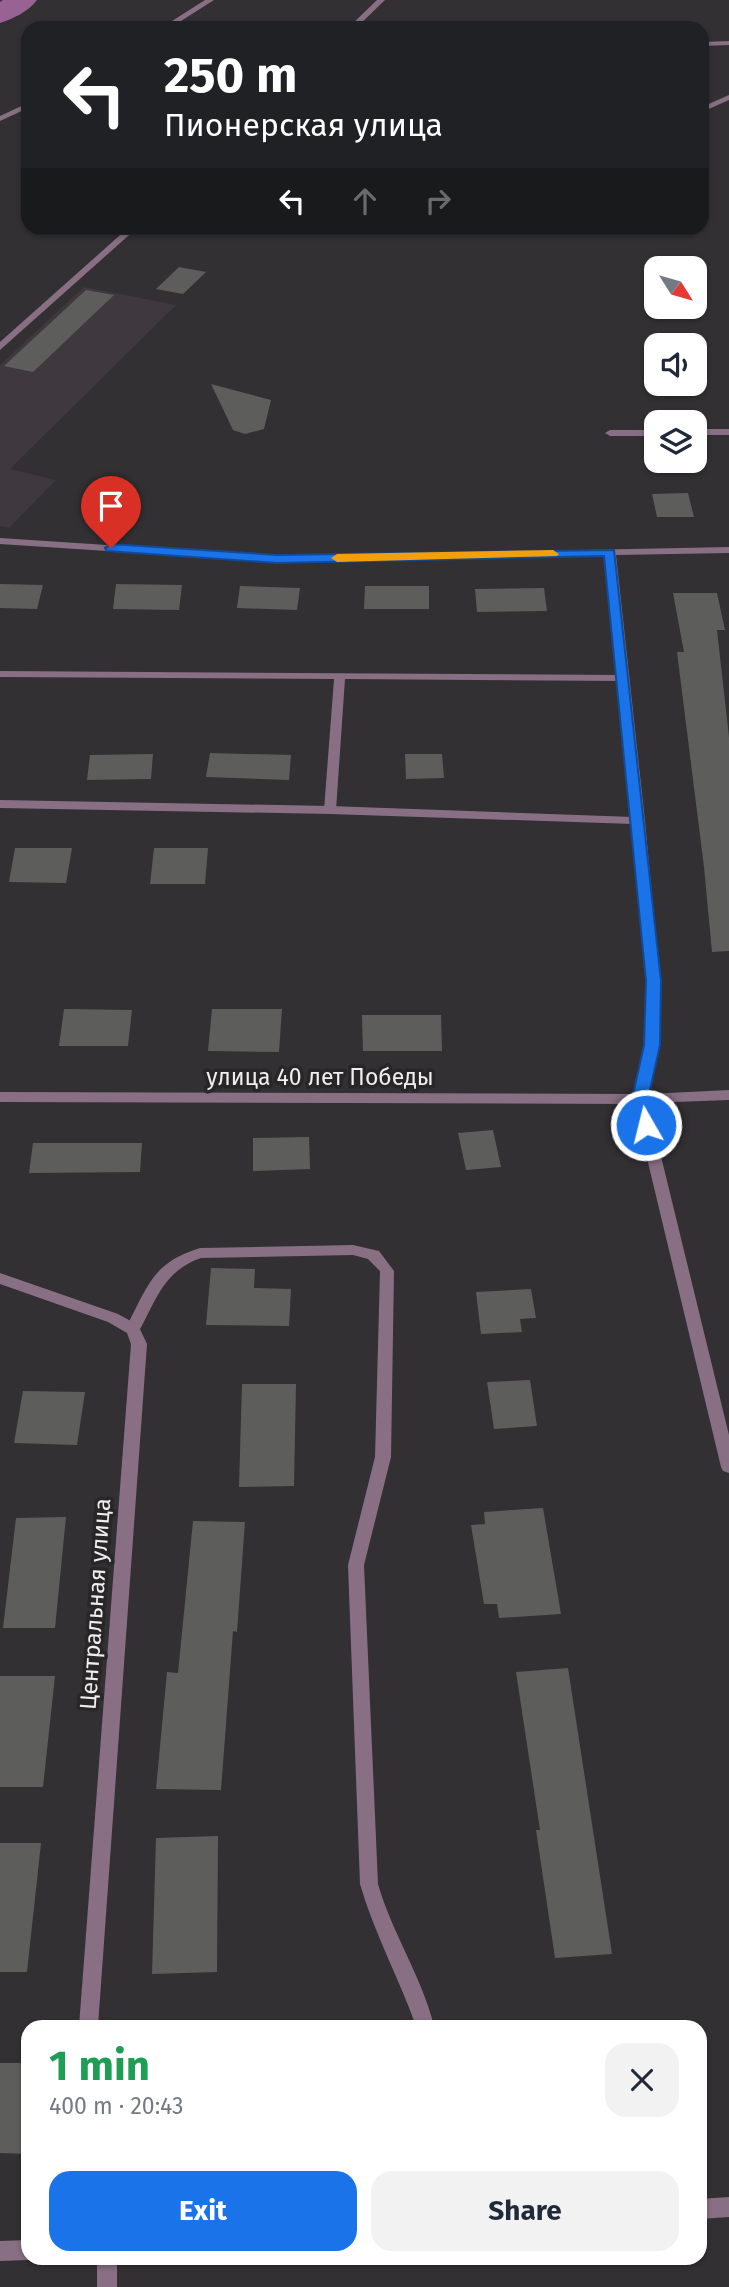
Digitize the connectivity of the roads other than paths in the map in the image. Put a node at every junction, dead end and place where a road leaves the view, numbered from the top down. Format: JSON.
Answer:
{"nodes":[{"id":1,"x":210,"y":0,"type":"edge"},
{"id":2,"x":381,"y":0,"type":"edge"},
{"id":3,"x":176,"y":21,"type":"edge"},
{"id":4,"x":359,"y":21,"type":"edge"},
{"id":5,"x":729,"y":43,"type":"edge"},
{"id":6,"x":709,"y":44,"type":"edge"},
{"id":7,"x":729,"y":97,"type":"edge"},
{"id":8,"x":709,"y":107,"type":"edge"},
{"id":9,"x":21,"y":109,"type":"edge"},
{"id":10,"x":0,"y":119,"type":"edge"},
{"id":11,"x":125,"y":235,"type":"edge"},
{"id":12,"x":0,"y":347,"type":"edge"},
{"id":13,"x":707,"y":432,"type":"edge"},
{"id":14,"x":729,"y":432,"type":"edge"},
{"id":15,"x":610,"y":433,"type":"dead end"},
{"id":16,"x":644,"y":433,"type":"edge"},
{"id":17,"x":0,"y":541,"type":"edge"},
{"id":18,"x":729,"y":550,"type":"edge"},
{"id":19,"x":610,"y":552,"type":"junction"},
{"id":20,"x":0,"y":674,"type":"edge"},
{"id":21,"x":340,"y":676,"type":"junction"},
{"id":22,"x":624,"y":678,"type":"junction"},
{"id":23,"x":0,"y":804,"type":"edge"},
{"id":24,"x":330,"y":810,"type":"junction"},
{"id":25,"x":639,"y":821,"type":"junction"},
{"id":26,"x":729,"y":1095,"type":"edge"},
{"id":27,"x":0,"y":1097,"type":"edge"},
{"id":28,"x":640,"y":1099,"type":"junction"},
{"id":29,"x":0,"y":1279,"type":"edge"},
{"id":30,"x":133,"y":1329,"type":"junction"},
{"id":31,"x":729,"y":1467,"type":"edge"},
{"id":32,"x":89,"y":2020,"type":"edge"},
{"id":33,"x":423,"y":2020,"type":"edge"},
{"id":34,"x":729,"y":2207,"type":"edge"},
{"id":35,"x":707,"y":2209,"type":"edge"},
{"id":36,"x":21,"y":2250,"type":"edge"},
{"id":37,"x":0,"y":2251,"type":"edge"},
{"id":38,"x":107,"y":2265,"type":"edge"},
{"id":39,"x":107,"y":2287,"type":"edge"}],
"edges":[{"from":1,"to":3,"type":"street"},
{"from":2,"to":4,"type":"street"},
{"from":5,"to":6,"type":"street"},
{"from":7,"to":8,"type":"street"},
{"from":9,"to":10,"type":"street"},
{"from":11,"to":12,"type":"street"},
{"from":13,"to":14,"type":"street"},
{"from":15,"to":16,"type":"street"},
{"from":17,"to":19,"type":"street"},
{"from":18,"to":19,"type":"street"},
{"from":19,"to":22,"type":"street"},
{"from":20,"to":21,"type":"street"},
{"from":21,"to":22,"type":"street"},
{"from":21,"to":24,"type":"street"},
{"from":22,"to":25,"type":"street"},
{"from":23,"to":24,"type":"street"},
{"from":24,"to":25,"type":"street"},
{"from":25,"to":28,"type":"street"},
{"from":26,"to":28,"type":"street","name":"улица 40 лет Победы"},
{"from":27,"to":28,"type":"street","name":"улица 40 лет Победы"},
{"from":28,"to":31,"type":"street"},
{"from":29,"to":30,"type":"street"},
{"from":30,"to":32,"type":"street","name":"Центральная улица"},
{"from":30,"to":33,"type":"street"},
{"from":34,"to":35,"type":"street"},
{"from":36,"to":37,"type":"street"},
{"from":38,"to":39,"type":"street"}]}
